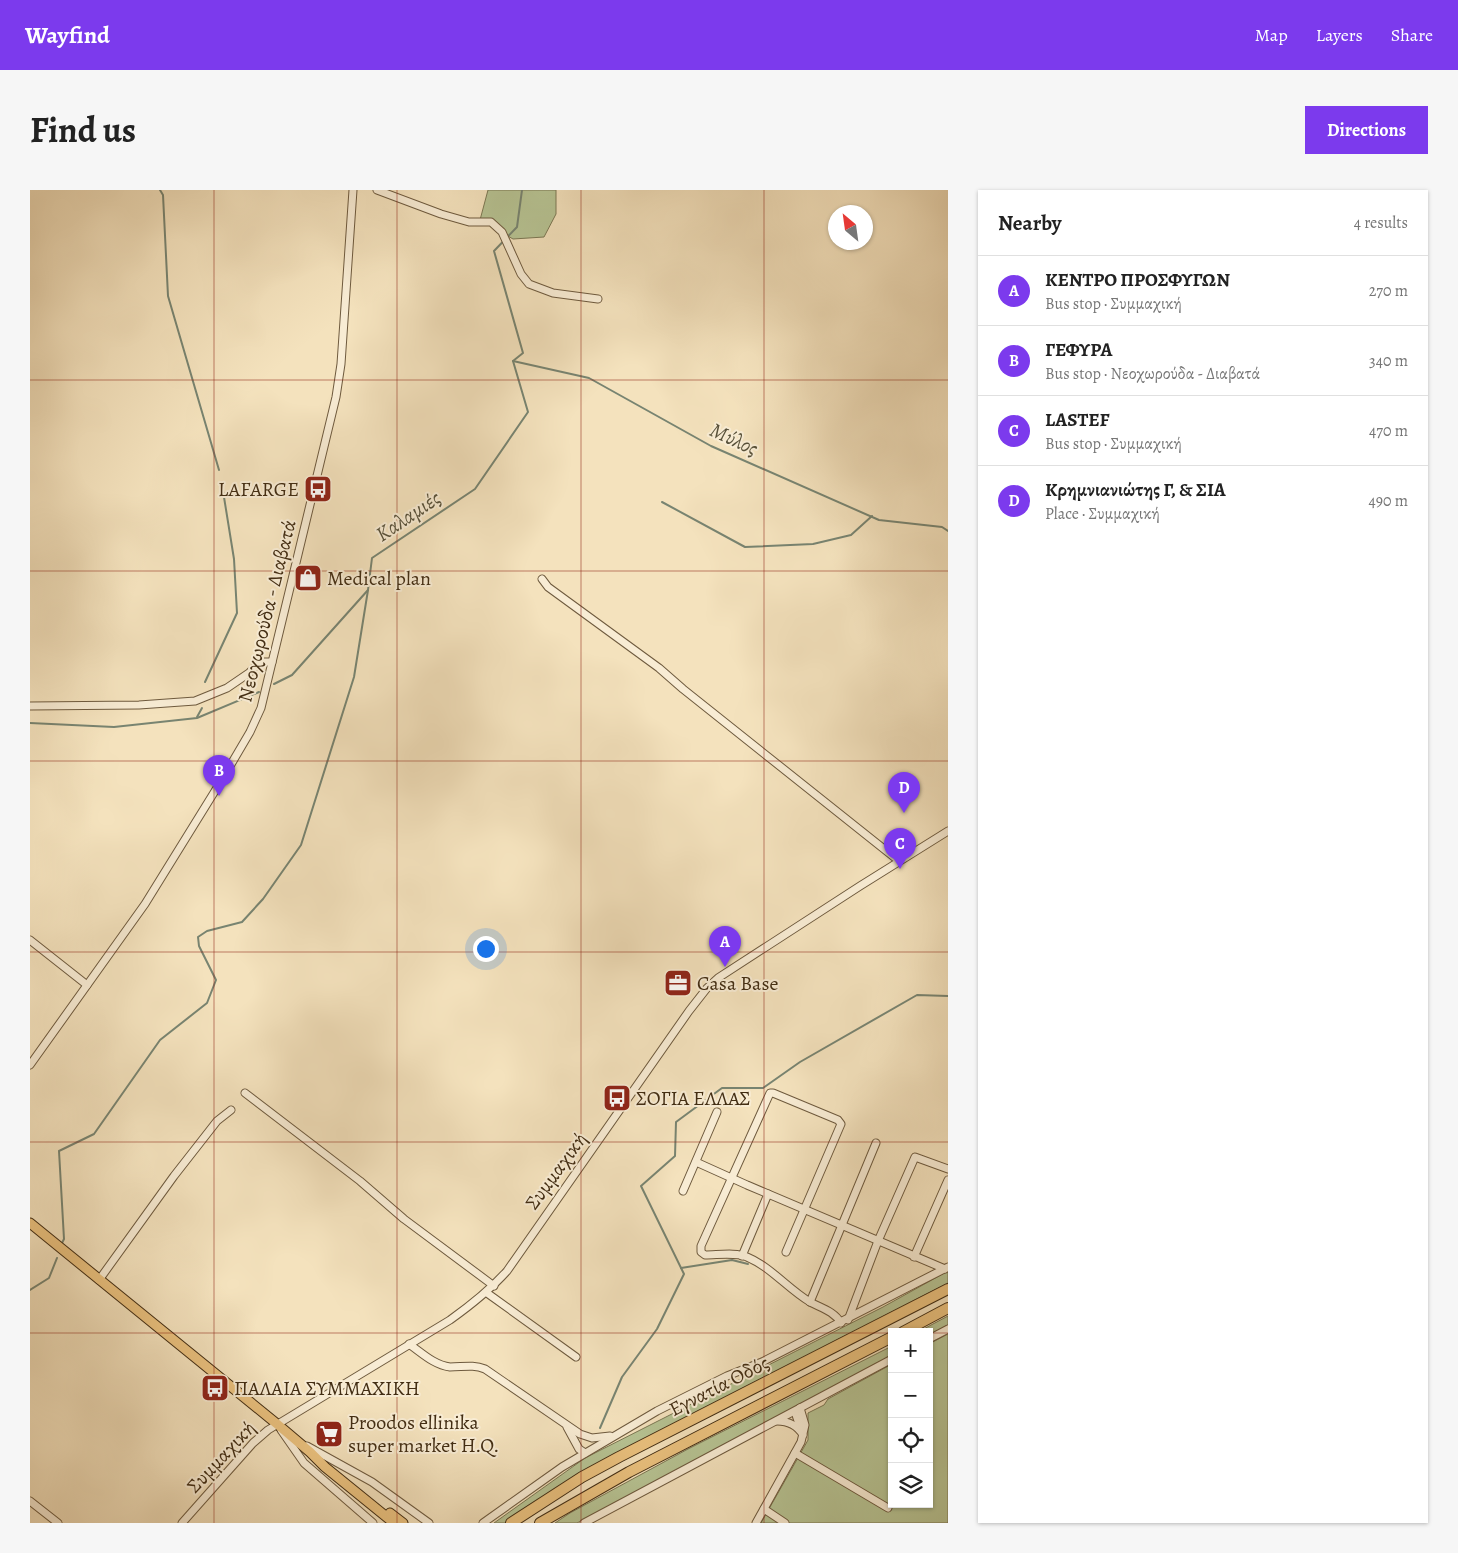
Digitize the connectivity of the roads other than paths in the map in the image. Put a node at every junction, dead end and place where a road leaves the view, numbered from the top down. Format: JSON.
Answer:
{"nodes":[{"id":1,"x":353,"y":190,"type":"edge"},
{"id":2,"x":378,"y":190,"type":"edge"},
{"id":3,"x":598,"y":299,"type":"dead end"},
{"id":4,"x":542,"y":579,"type":"dead end"},
{"id":5,"x":272,"y":662,"type":"junction"},
{"id":6,"x":30,"y":706,"type":"edge"},
{"id":7,"x":948,"y":831,"type":"edge"},
{"id":8,"x":899,"y":860,"type":"junction"},
{"id":9,"x":30,"y":940,"type":"edge"},
{"id":10,"x":87,"y":985,"type":"junction"},
{"id":11,"x":30,"y":1065,"type":"edge"},
{"id":12,"x":246,"y":1092,"type":"dead end"},
{"id":13,"x":231,"y":1110,"type":"dead end"},
{"id":14,"x":717,"y":1112,"type":"dead end"},
{"id":15,"x":876,"y":1143,"type":"dead end"},
{"id":16,"x":696,"y":1162,"type":"junction"},
{"id":17,"x":948,"y":1169,"type":"edge"},
{"id":18,"x":731,"y":1178,"type":"junction"},
{"id":19,"x":948,"y":1180,"type":"edge"},
{"id":20,"x":683,"y":1191,"type":"dead end"},
{"id":21,"x":768,"y":1194,"type":"junction"},
{"id":22,"x":803,"y":1209,"type":"junction"},
{"id":23,"x":30,"y":1223,"type":"edge"},
{"id":24,"x":841,"y":1226,"type":"junction"},
{"id":25,"x":878,"y":1241,"type":"junction"},
{"id":26,"x":786,"y":1252,"type":"dead end"},
{"id":27,"x":742,"y":1256,"type":"junction"},
{"id":28,"x":914,"y":1257,"type":"junction"},
{"id":29,"x":946,"y":1268,"type":"edge"},
{"id":30,"x":99,"y":1280,"type":"junction"},
{"id":31,"x":494,"y":1286,"type":"junction"},
{"id":32,"x":948,"y":1289,"type":"edge"},
{"id":33,"x":487,"y":1293,"type":"junction"},
{"id":34,"x":810,"y":1302,"type":"junction"},
{"id":35,"x":948,"y":1308,"type":"edge"},
{"id":36,"x":844,"y":1321,"type":"junction"},
{"id":37,"x":910,"y":1328,"type":"edge"},
{"id":38,"x":948,"y":1329,"type":"edge"},
{"id":39,"x":933,"y":1337,"type":"edge"},
{"id":40,"x":888,"y":1339,"type":"edge"},
{"id":41,"x":409,"y":1344,"type":"junction"},
{"id":42,"x":576,"y":1357,"type":"dead end"},
{"id":43,"x":888,"y":1361,"type":"edge"},
{"id":44,"x":800,"y":1408,"type":"junction"},
{"id":45,"x":775,"y":1421,"type":"junction"},
{"id":46,"x":277,"y":1424,"type":"junction"},
{"id":47,"x":567,"y":1426,"type":"junction"},
{"id":48,"x":580,"y":1434,"type":"junction"},
{"id":49,"x":618,"y":1434,"type":"junction"},
{"id":50,"x":803,"y":1434,"type":"junction"},
{"id":51,"x":294,"y":1439,"type":"junction"},
{"id":52,"x":310,"y":1452,"type":"junction"},
{"id":53,"x":585,"y":1452,"type":"junction"},
{"id":54,"x":795,"y":1454,"type":"junction"},
{"id":55,"x":30,"y":1501,"type":"edge"},
{"id":56,"x":888,"y":1508,"type":"dead end"},
{"id":57,"x":764,"y":1509,"type":"junction"},
{"id":58,"x":58,"y":1523,"type":"edge"},
{"id":59,"x":182,"y":1523,"type":"edge"},
{"id":60,"x":373,"y":1523,"type":"edge"},
{"id":61,"x":394,"y":1523,"type":"edge"},
{"id":62,"x":403,"y":1523,"type":"edge"},
{"id":63,"x":429,"y":1523,"type":"edge"},
{"id":64,"x":483,"y":1523,"type":"edge"},
{"id":65,"x":511,"y":1523,"type":"edge"},
{"id":66,"x":540,"y":1523,"type":"edge"},
{"id":67,"x":584,"y":1523,"type":"edge"},
{"id":68,"x":756,"y":1523,"type":"edge"},
{"id":69,"x":785,"y":1523,"type":"edge"}],
"edges":[{"from":1,"to":5,"type":"street","name":"Νεοχωρούδα - Διαβατά"},
{"from":2,"to":3,"type":"street"},
{"from":4,"to":8,"type":"street"},
{"from":5,"to":6,"type":"street"},
{"from":5,"to":10,"type":"street","name":"Νεοχωρούδα - Διαβατά"},
{"from":7,"to":8,"type":"street","name":"Συμμαχική"},
{"from":8,"to":31,"type":"street","name":"Συμμαχική"},
{"from":9,"to":10,"type":"street"},
{"from":10,"to":11,"type":"street","name":"Νεοχωρούδα - Διαβατά"},
{"from":12,"to":31,"type":"street"},
{"from":13,"to":30,"type":"street"},
{"from":14,"to":16,"type":"street"},
{"from":15,"to":24,"type":"street"},
{"from":16,"to":18,"type":"street"},
{"from":16,"to":20,"type":"street"},
{"from":17,"to":25,"type":"street"},
{"from":18,"to":21,"type":"street"},
{"from":18,"to":22,"type":"street"},
{"from":18,"to":27,"type":"street"},
{"from":19,"to":28,"type":"street"},
{"from":21,"to":22,"type":"street"},
{"from":21,"to":27,"type":"street"},
{"from":22,"to":24,"type":"street"},
{"from":22,"to":26,"type":"street"},
{"from":23,"to":30,"type":"main road"},
{"from":24,"to":25,"type":"street"},
{"from":24,"to":34,"type":"street"},
{"from":25,"to":28,"type":"street"},
{"from":25,"to":36,"type":"street"},
{"from":27,"to":34,"type":"street"},
{"from":28,"to":29,"type":"street"},
{"from":29,"to":36,"type":"street"},
{"from":30,"to":46,"type":"main road"},
{"from":31,"to":33,"type":"street","name":"Συμμαχική"},
{"from":32,"to":65,"type":"highway","name":"Εγνατία Οδός"},
{"from":33,"to":41,"type":"street","name":"Συμμαχική"},
{"from":33,"to":42,"type":"street"},
{"from":34,"to":36,"type":"street"},
{"from":35,"to":37,"type":"highway"},
{"from":36,"to":49,"type":"street"},
{"from":38,"to":39,"type":"street"},
{"from":40,"to":66,"type":"highway","name":"Εγνατία Οδός"},
{"from":41,"to":46,"type":"street","name":"Συμμαχική"},
{"from":41,"to":47,"type":"street"},
{"from":43,"to":44,"type":"street"},
{"from":44,"to":45,"type":"street"},
{"from":44,"to":50,"type":"street"},
{"from":45,"to":50,"type":"street"},
{"from":45,"to":67,"type":"street"},
{"from":46,"to":51,"type":"main road"},
{"from":46,"to":59,"type":"street","name":"Συμμαχική"},
{"from":46,"to":60,"type":"street"},
{"from":47,"to":48,"type":"street"},
{"from":47,"to":53,"type":"street"},
{"from":48,"to":49,"type":"street"},
{"from":48,"to":53,"type":"street"},
{"from":49,"to":53,"type":"street"},
{"from":50,"to":54,"type":"street"},
{"from":51,"to":52,"type":"main road"},
{"from":51,"to":63,"type":"street"},
{"from":52,"to":61,"type":"main road"},
{"from":52,"to":62,"type":"main road"},
{"from":53,"to":64,"type":"street"},
{"from":54,"to":56,"type":"street"},
{"from":54,"to":57,"type":"street"},
{"from":55,"to":58,"type":"street"},
{"from":57,"to":68,"type":"street"},
{"from":57,"to":69,"type":"street"}]}
